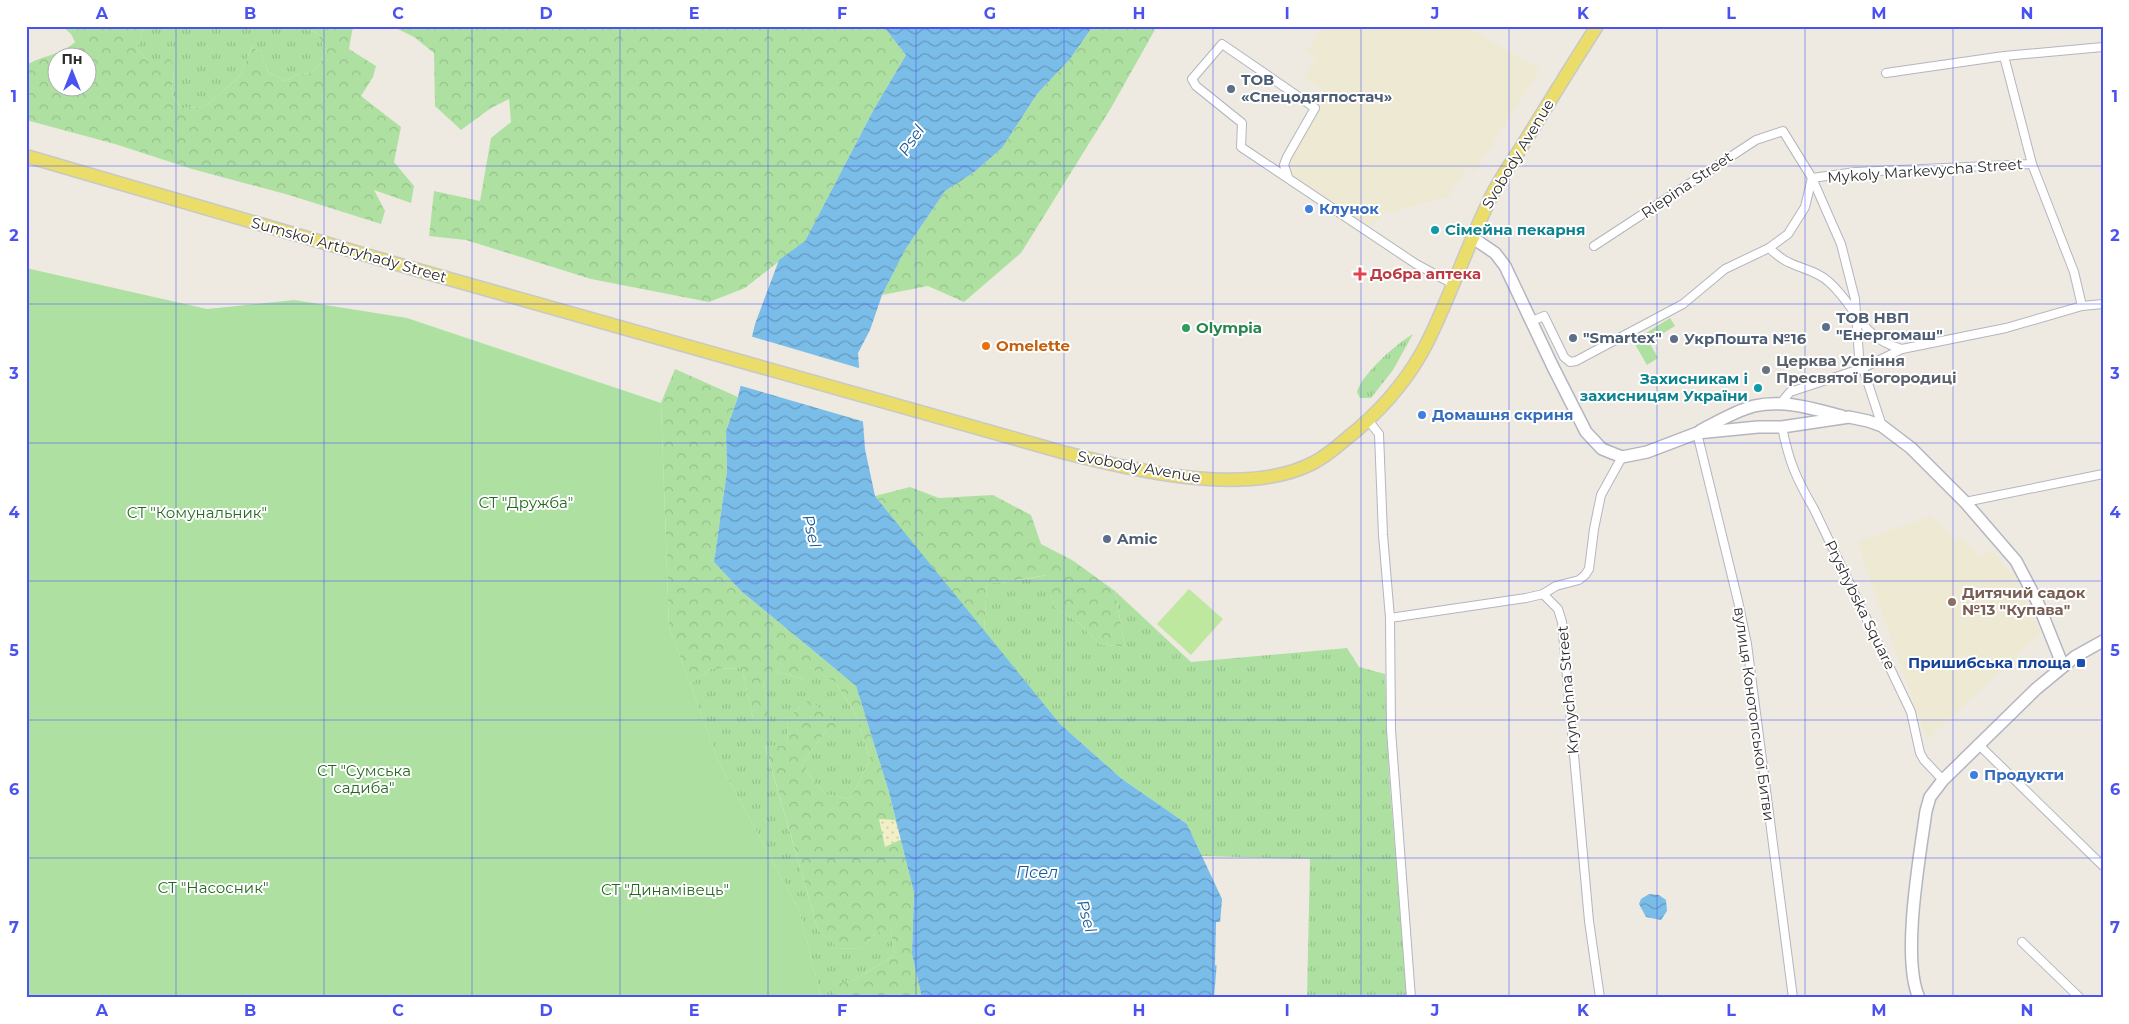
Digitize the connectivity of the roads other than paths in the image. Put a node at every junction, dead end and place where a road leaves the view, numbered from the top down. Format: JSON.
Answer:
{"nodes":[{"id":1,"x":1597,"y":26,"type":"edge"},
{"id":2,"x":2103,"y":47,"type":"edge"},
{"id":3,"x":2004,"y":56,"type":"junction"},
{"id":4,"x":1886,"y":73,"type":"dead end"},
{"id":5,"x":26,"y":156,"type":"edge"},
{"id":6,"x":2032,"y":164,"type":"junction"},
{"id":7,"x":1288,"y":177,"type":"junction"},
{"id":8,"x":1812,"y":178,"type":"junction"},
{"id":9,"x":1473,"y":238,"type":"junction"},
{"id":10,"x":1594,"y":246,"type":"dead end"},
{"id":11,"x":1769,"y":248,"type":"junction"},
{"id":12,"x":1453,"y":284,"type":"junction"},
{"id":13,"x":2103,"y":304,"type":"edge"},
{"id":14,"x":2082,"y":306,"type":"junction"},
{"id":15,"x":1857,"y":317,"type":"junction"},
{"id":16,"x":1532,"y":321,"type":"junction"},
{"id":17,"x":1902,"y":349,"type":"junction"},
{"id":18,"x":1863,"y":368,"type":"junction"},
{"id":19,"x":1780,"y":404,"type":"junction"},
{"id":20,"x":920,"y":413,"type":"joint"},
{"id":21,"x":1849,"y":417,"type":"junction"},
{"id":22,"x":1368,"y":420,"type":"junction"},
{"id":23,"x":1882,"y":426,"type":"junction"},
{"id":24,"x":1782,"y":427,"type":"junction"},
{"id":25,"x":1697,"y":433,"type":"junction"},
{"id":26,"x":1622,"y":457,"type":"junction"},
{"id":27,"x":2103,"y":474,"type":"edge"},
{"id":28,"x":1965,"y":502,"type":"junction"},
{"id":29,"x":1543,"y":594,"type":"junction"},
{"id":30,"x":1390,"y":618,"type":"junction"},
{"id":31,"x":2103,"y":641,"type":"edge"},
{"id":32,"x":2063,"y":666,"type":"junction"},
{"id":33,"x":1978,"y":744,"type":"junction"},
{"id":34,"x":1943,"y":780,"type":"junction"},
{"id":35,"x":2103,"y":866,"type":"edge"},
{"id":36,"x":2022,"y":942,"type":"dead end"},
{"id":37,"x":1411,"y":998,"type":"edge"},
{"id":38,"x":1600,"y":998,"type":"edge"},
{"id":39,"x":1793,"y":998,"type":"edge"},
{"id":40,"x":1919,"y":998,"type":"edge"},
{"id":41,"x":2080,"y":998,"type":"edge"}],
"edges":[{"from":1,"to":9,"type":"main road","name":"Svobody Avenue"},
{"from":2,"to":3,"type":"street"},
{"from":3,"to":4,"type":"street"},
{"from":3,"to":6,"type":"street"},
{"from":5,"to":20,"type":"main road","name":"Sumskoi Artbryhady Street"},
{"from":6,"to":8,"type":"street","name":"Mykoly Markevycha Street"},
{"from":6,"to":14,"type":"street"},
{"from":7,"to":7,"type":"street"},
{"from":7,"to":12,"type":"street"},
{"from":8,"to":10,"type":"street","name":"Riepina Street"},
{"from":8,"to":11,"type":"street","name":"Mykoly Markevycha Street"},
{"from":8,"to":15,"type":"street"},
{"from":9,"to":12,"type":"main road","name":"Svobody Avenue"},
{"from":9,"to":16,"type":"street"},
{"from":11,"to":15,"type":"street"},
{"from":11,"to":16,"type":"street","name":"Mykoly Markevycha Street"},
{"from":12,"to":22,"type":"main road","name":"Svobody Avenue"},
{"from":13,"to":14,"type":"street"},
{"from":14,"to":17,"type":"street"},
{"from":15,"to":17,"type":"street"},
{"from":15,"to":18,"type":"street"},
{"from":16,"to":26,"type":"street"},
{"from":17,"to":18,"type":"street"},
{"from":18,"to":19,"type":"street"},
{"from":18,"to":23,"type":"street"},
{"from":19,"to":21,"type":"street"},
{"from":19,"to":25,"type":"street"},
{"from":20,"to":22,"type":"main road","name":"Svobody Avenue"},
{"from":21,"to":23,"type":"street"},
{"from":21,"to":24,"type":"street"},
{"from":22,"to":30,"type":"street"},
{"from":23,"to":28,"type":"street"},
{"from":24,"to":25,"type":"street"},
{"from":24,"to":34,"type":"street","name":"Pryshybska Square"},
{"from":25,"to":26,"type":"street"},
{"from":25,"to":39,"type":"street","name":"вулиця Конотопської Битви"},
{"from":26,"to":29,"type":"street"},
{"from":27,"to":28,"type":"street"},
{"from":28,"to":32,"type":"street"},
{"from":29,"to":30,"type":"street"},
{"from":29,"to":38,"type":"street","name":"Krynychna Street"},
{"from":30,"to":37,"type":"street"},
{"from":31,"to":32,"type":"street"},
{"from":32,"to":33,"type":"street"},
{"from":33,"to":34,"type":"street"},
{"from":33,"to":35,"type":"street"},
{"from":34,"to":40,"type":"street"},
{"from":36,"to":41,"type":"street"}]}
